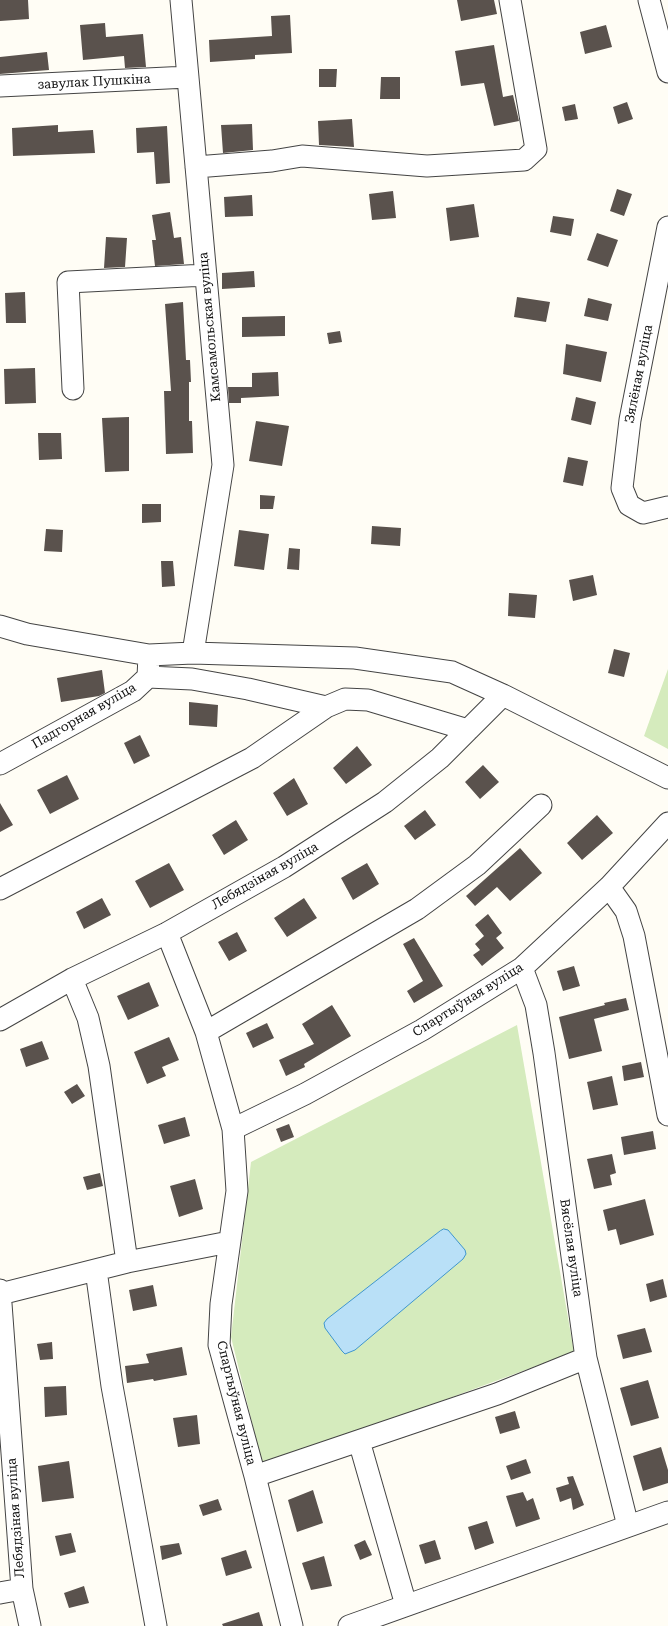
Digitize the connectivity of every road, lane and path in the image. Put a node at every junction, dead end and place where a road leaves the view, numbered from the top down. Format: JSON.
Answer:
{"nodes":[{"id":1,"x":181,"y":0,"type":"edge"},
{"id":2,"x":510,"y":0,"type":"edge"},
{"id":3,"x":649,"y":0,"type":"edge"},
{"id":4,"x":668,"y":72,"type":"edge"},
{"id":5,"x":188,"y":77,"type":"junction"},
{"id":6,"x":0,"y":86,"type":"edge"},
{"id":7,"x":196,"y":167,"type":"junction"},
{"id":8,"x":668,"y":227,"type":"edge"},
{"id":9,"x":206,"y":275,"type":"junction"},
{"id":10,"x":73,"y":389,"type":"dead end"},
{"id":11,"x":668,"y":507,"type":"edge"},
{"id":12,"x":0,"y":626,"type":"edge"},
{"id":13,"x":194,"y":653,"type":"junction"},
{"id":14,"x":149,"y":655,"type":"junction"},
{"id":15,"x":148,"y":677,"type":"junction"},
{"id":16,"x":503,"y":695,"type":"junction"},
{"id":17,"x":326,"y":707,"type":"junction"},
{"id":18,"x":468,"y":730,"type":"junction"},
{"id":19,"x":0,"y":764,"type":"edge"},
{"id":20,"x":668,"y":778,"type":"edge"},
{"id":21,"x":541,"y":805,"type":"dead end"},
{"id":22,"x":668,"y":823,"type":"edge"},
{"id":23,"x":609,"y":887,"type":"junction"},
{"id":24,"x":0,"y":889,"type":"edge"},
{"id":25,"x":167,"y":933,"type":"junction"},
{"id":26,"x":522,"y":968,"type":"junction"},
{"id":27,"x":72,"y":979,"type":"junction"},
{"id":28,"x":0,"y":1020,"type":"edge"},
{"id":29,"x":206,"y":1032,"type":"junction"},
{"id":30,"x":668,"y":1115,"type":"edge"},
{"id":31,"x":233,"y":1129,"type":"junction"},
{"id":32,"x":229,"y":1242,"type":"junction"},
{"id":33,"x":127,"y":1262,"type":"junction"},
{"id":34,"x":96,"y":1270,"type":"junction"},
{"id":35,"x":0,"y":1290,"type":"edge"},
{"id":36,"x":0,"y":1294,"type":"edge"},
{"id":37,"x":586,"y":1358,"type":"junction"},
{"id":38,"x":360,"y":1441,"type":"junction"},
{"id":39,"x":255,"y":1476,"type":"junction"},
{"id":40,"x":668,"y":1512,"type":"edge"},
{"id":41,"x":628,"y":1526,"type":"junction"},
{"id":42,"x":22,"y":1589,"type":"junction"},
{"id":43,"x":0,"y":1592,"type":"edge"},
{"id":44,"x":406,"y":1606,"type":"junction"},
{"id":45,"x":30,"y":1626,"type":"edge"},
{"id":46,"x":156,"y":1626,"type":"edge"},
{"id":47,"x":292,"y":1626,"type":"edge"},
{"id":48,"x":349,"y":1626,"type":"edge"}],
"edges":[{"from":1,"to":5,"type":"street","name":"Камсамольская вуліца"},
{"from":2,"to":7,"type":"street"},
{"from":3,"to":4,"type":"street"},
{"from":5,"to":6,"type":"street","name":"завулак Пушкіна"},
{"from":5,"to":7,"type":"street","name":"Камсамольская вуліца"},
{"from":7,"to":9,"type":"street","name":"Камсамольская вуліца"},
{"from":8,"to":11,"type":"street","name":"Зялёная вуліца"},
{"from":9,"to":10,"type":"street"},
{"from":9,"to":13,"type":"street","name":"Камсамольская вуліца"},
{"from":12,"to":14,"type":"street"},
{"from":13,"to":14,"type":"street"},
{"from":13,"to":16,"type":"street"},
{"from":14,"to":15,"type":"street","name":"Падгорная вуліца"},
{"from":15,"to":17,"type":"street"},
{"from":15,"to":19,"type":"street","name":"Падгорная вуліца"},
{"from":16,"to":18,"type":"street","name":"Лебядзіная вуліца"},
{"from":16,"to":20,"type":"street"},
{"from":17,"to":18,"type":"street"},
{"from":17,"to":24,"type":"street"},
{"from":18,"to":25,"type":"street","name":"Лебядзіная вуліца"},
{"from":21,"to":29,"type":"street"},
{"from":22,"to":23,"type":"street","name":"Спартыўная вуліца"},
{"from":23,"to":26,"type":"street","name":"Спартыўная вуліца"},
{"from":23,"to":30,"type":"street"},
{"from":25,"to":27,"type":"street","name":"Лебядзіная вуліца"},
{"from":25,"to":29,"type":"street","name":"Спартыўная вуліца"},
{"from":26,"to":31,"type":"street","name":"Спартыўная вуліца"},
{"from":26,"to":37,"type":"street","name":"Вясёлая вуліца"},
{"from":27,"to":28,"type":"street","name":"Лебядзіная вуліца"},
{"from":27,"to":33,"type":"street"},
{"from":29,"to":31,"type":"street","name":"Спартыўная вуліца"},
{"from":31,"to":32,"type":"street","name":"Спартыўная вуліца"},
{"from":32,"to":33,"type":"street"},
{"from":32,"to":39,"type":"street","name":"Спартыўная вуліца"},
{"from":33,"to":34,"type":"street"},
{"from":34,"to":36,"type":"street"},
{"from":34,"to":46,"type":"street"},
{"from":35,"to":36,"type":"street","name":"Лебядзіная вуліца"},
{"from":36,"to":42,"type":"street","name":"Лебядзіная вуліца"},
{"from":37,"to":38,"type":"street"},
{"from":37,"to":41,"type":"street","name":"Вясёлая вуліца"},
{"from":38,"to":39,"type":"street"},
{"from":38,"to":44,"type":"street"},
{"from":39,"to":47,"type":"street","name":"Спартыўная вуліца"},
{"from":40,"to":41,"type":"street"},
{"from":41,"to":44,"type":"street"},
{"from":42,"to":43,"type":"street"},
{"from":42,"to":45,"type":"street","name":"Лебядзіная вуліца"},
{"from":44,"to":48,"type":"street"}]}
